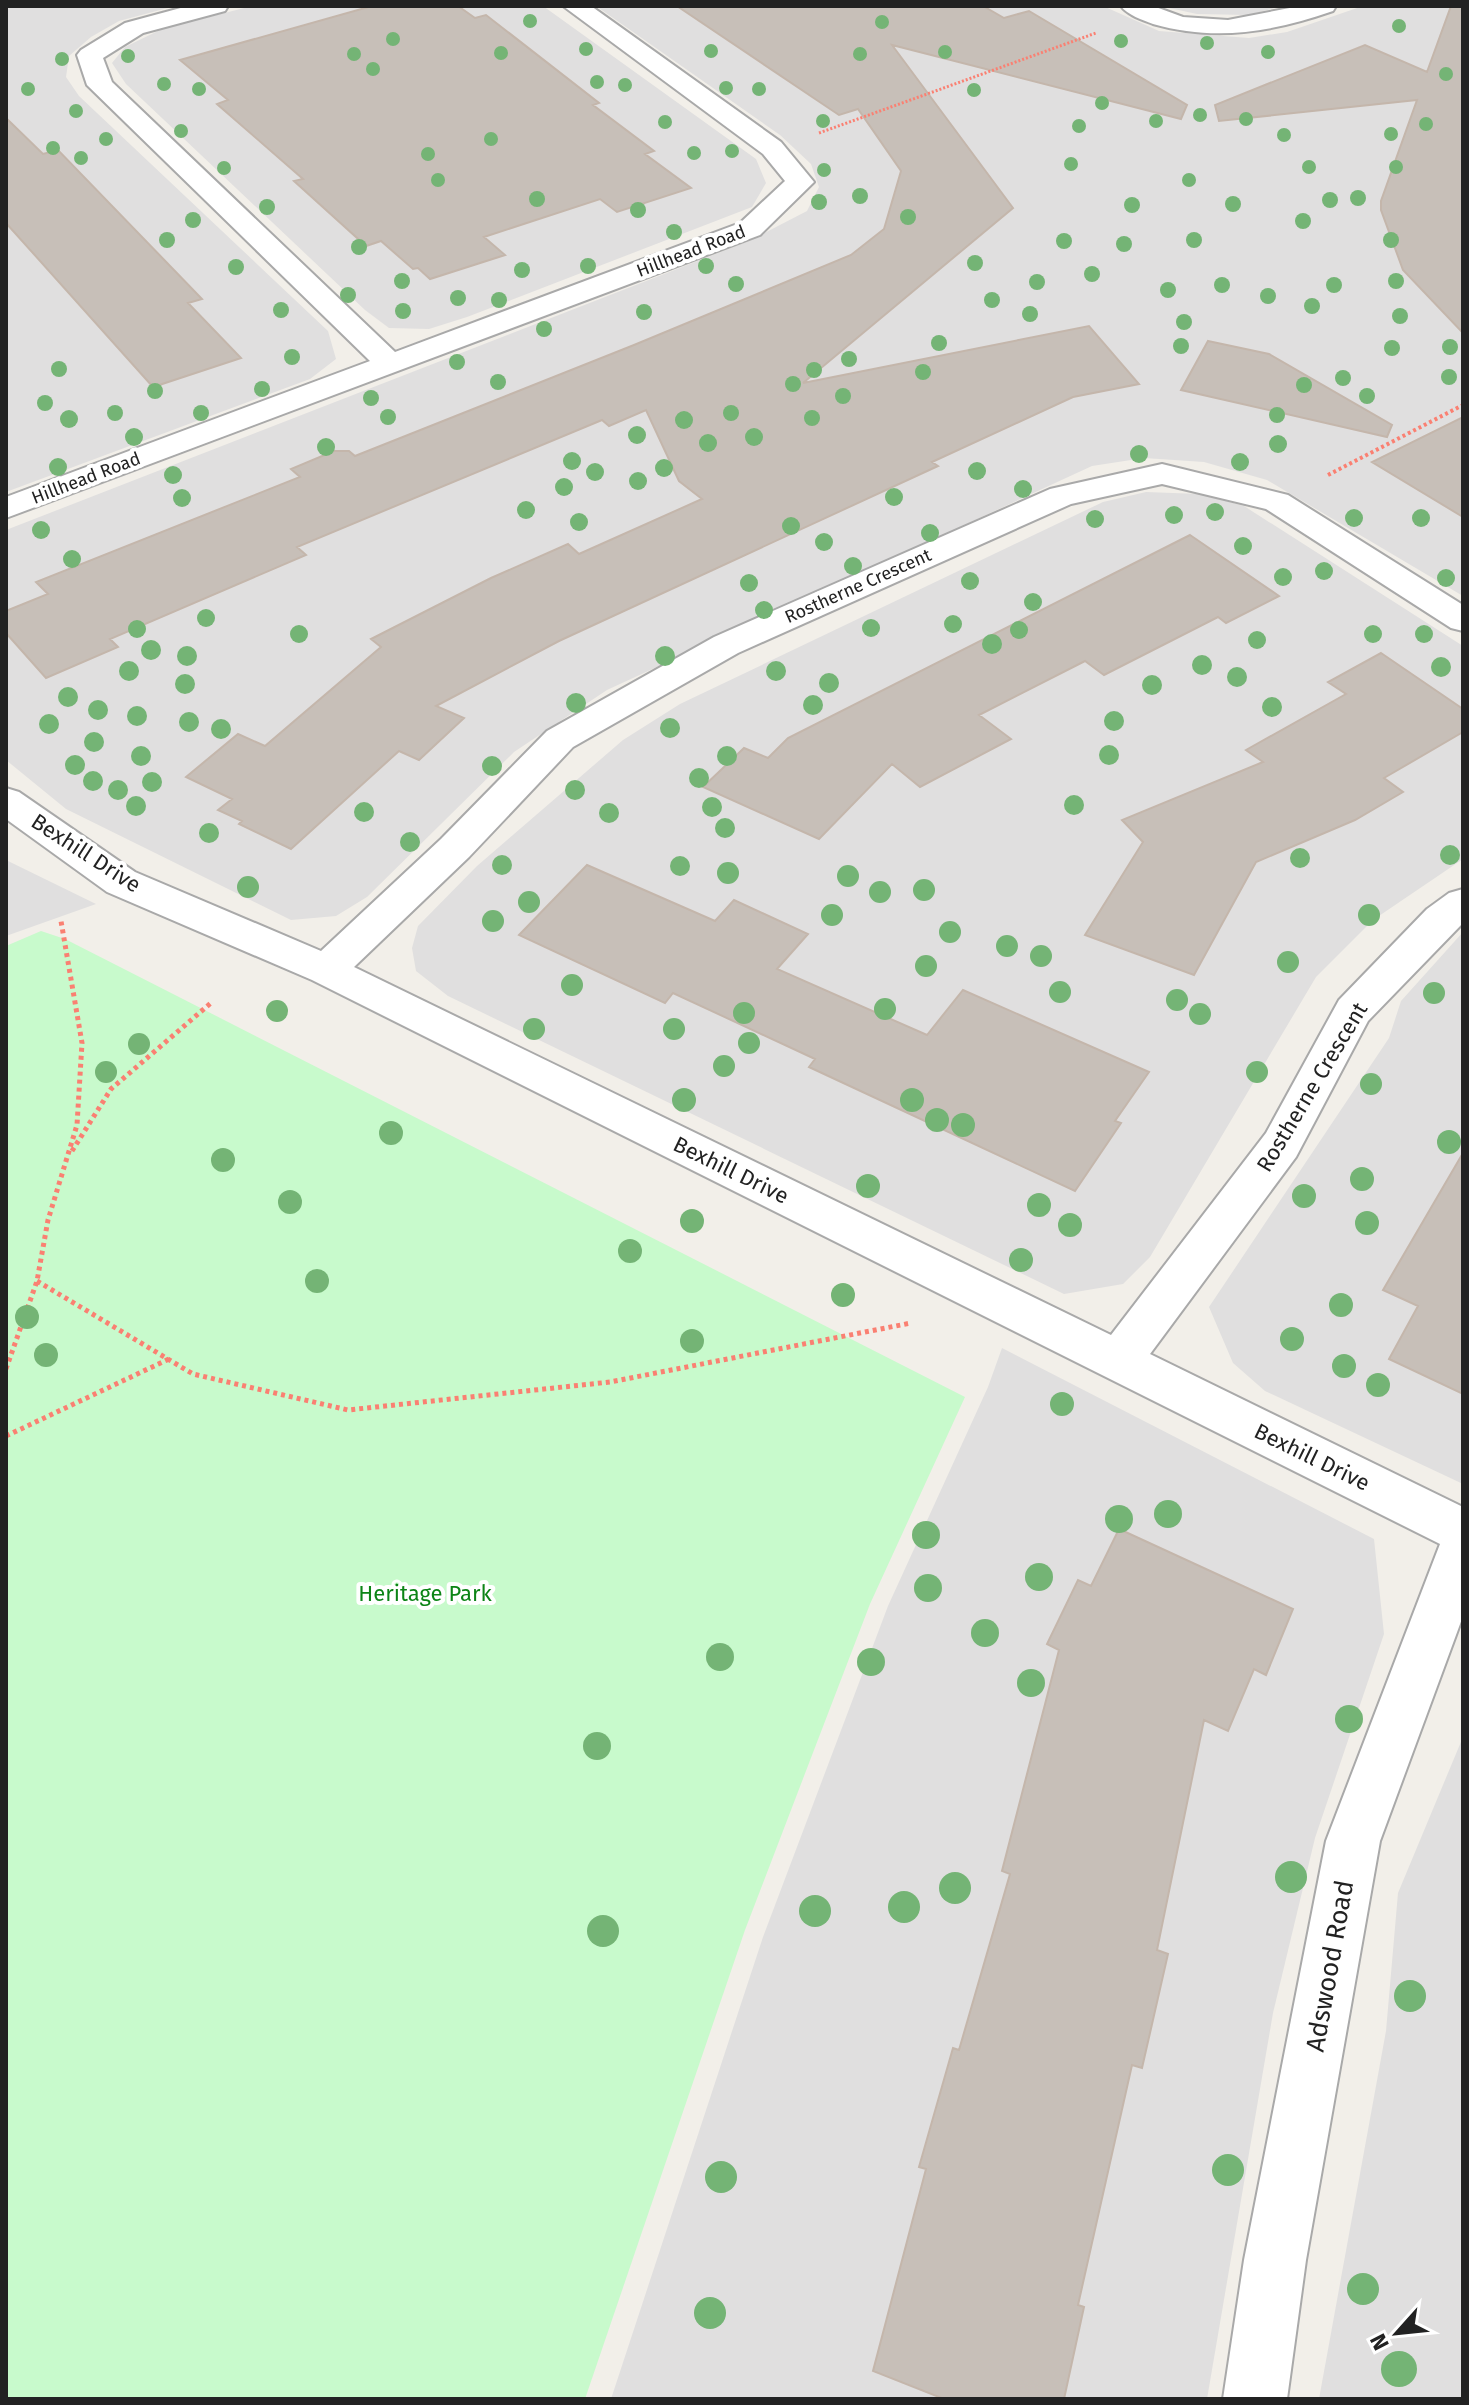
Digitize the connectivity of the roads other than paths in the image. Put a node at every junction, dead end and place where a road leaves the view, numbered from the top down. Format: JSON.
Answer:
{"nodes":[{"id":1,"x":216,"y":6,"type":"edge"},
{"id":2,"x":575,"y":6,"type":"edge"},
{"id":3,"x":1133,"y":6,"type":"edge"},
{"id":4,"x":1324,"y":6,"type":"edge"},
{"id":5,"x":390,"y":364,"type":"junction"},
{"id":6,"x":6,"y":508,"type":"edge"},
{"id":7,"x":1463,"y":620,"type":"edge"},
{"id":8,"x":6,"y":801,"type":"edge"},
{"id":9,"x":1463,"y":903,"type":"edge"},
{"id":10,"x":326,"y":970,"type":"junction"},
{"id":11,"x":1118,"y":1361,"type":"junction"},
{"id":12,"x":1463,"y":1531,"type":"edge"},
{"id":13,"x":1463,"y":1548,"type":"edge"},
{"id":14,"x":1255,"y":2399,"type":"edge"}],
"edges":[{"from":1,"to":5,"type":"street"},
{"from":2,"to":5,"type":"street","name":"Hillhead Road"},
{"from":3,"to":4,"type":"street"},
{"from":5,"to":6,"type":"street","name":"Hillhead Road"},
{"from":7,"to":10,"type":"street","name":"Rostherne Crescent"},
{"from":8,"to":10,"type":"street","name":"Bexhill Drive"},
{"from":9,"to":11,"type":"street","name":"Rostherne Crescent"},
{"from":10,"to":11,"type":"street","name":"Bexhill Drive"},
{"from":11,"to":12,"type":"street","name":"Bexhill Drive"},
{"from":13,"to":14,"type":"street","name":"Adswood Road"}]}
